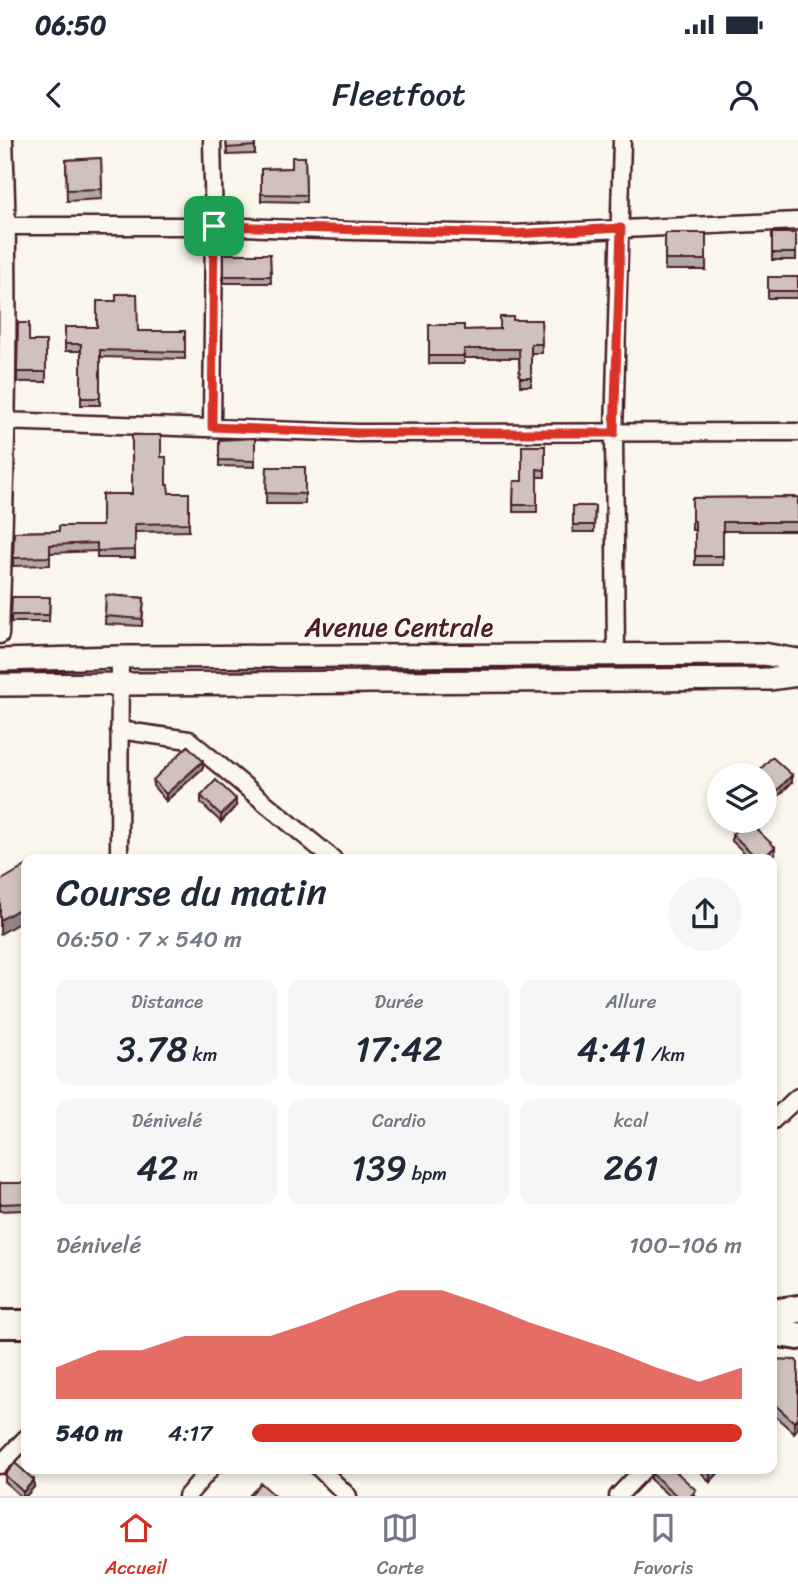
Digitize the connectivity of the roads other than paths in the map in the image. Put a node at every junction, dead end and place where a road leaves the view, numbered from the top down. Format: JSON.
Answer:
{"nodes":[{"id":1,"x":4,"y":140,"type":"edge"},
{"id":2,"x":212,"y":140,"type":"edge"},
{"id":3,"x":622,"y":140,"type":"edge"},
{"id":4,"x":798,"y":221,"type":"edge"},
{"id":5,"x":4,"y":226,"type":"edge"},
{"id":6,"x":214,"y":226,"type":"junction"},
{"id":7,"x":621,"y":228,"type":"junction"},
{"id":8,"x":4,"y":421,"type":"edge"},
{"id":9,"x":212,"y":427,"type":"junction"},
{"id":10,"x":798,"y":432,"type":"edge"},
{"id":11,"x":614,"y":433,"type":"junction"},
{"id":12,"x":0,"y":635,"type":"edge"},
{"id":13,"x":616,"y":654,"type":"junction"},
{"id":14,"x":120,"y":657,"type":"junction"},
{"id":15,"x":0,"y":660,"type":"edge"},
{"id":16,"x":798,"y":660,"type":"edge"},
{"id":17,"x":798,"y":674,"type":"edge"},
{"id":18,"x":120,"y":684,"type":"junction"},
{"id":19,"x":0,"y":685,"type":"edge"},
{"id":20,"x":120,"y":730,"type":"junction"},
{"id":21,"x":119,"y":854,"type":"edge"},
{"id":22,"x":327,"y":854,"type":"edge"},
{"id":23,"x":798,"y":1097,"type":"edge"},
{"id":24,"x":777,"y":1116,"type":"edge"},
{"id":25,"x":798,"y":1309,"type":"edge"},
{"id":26,"x":777,"y":1312,"type":"edge"},
{"id":27,"x":0,"y":1324,"type":"edge"},
{"id":28,"x":21,"y":1324,"type":"edge"},
{"id":29,"x":777,"y":1333,"type":"edge"},
{"id":30,"x":798,"y":1336,"type":"edge"},
{"id":31,"x":21,"y":1443,"type":"edge"},
{"id":32,"x":0,"y":1465,"type":"edge"},
{"id":33,"x":206,"y":1474,"type":"edge"},
{"id":34,"x":325,"y":1474,"type":"edge"},
{"id":35,"x":639,"y":1474,"type":"edge"},
{"id":36,"x":187,"y":1496,"type":"edge"},
{"id":37,"x":348,"y":1496,"type":"edge"},
{"id":38,"x":618,"y":1496,"type":"edge"}],
"edges":[{"from":1,"to":5,"type":"street"},
{"from":2,"to":6,"type":"street"},
{"from":3,"to":7,"type":"street"},
{"from":4,"to":7,"type":"street"},
{"from":5,"to":6,"type":"street"},
{"from":5,"to":8,"type":"street"},
{"from":6,"to":7,"type":"street"},
{"from":6,"to":9,"type":"street"},
{"from":7,"to":11,"type":"street"},
{"from":8,"to":9,"type":"street"},
{"from":8,"to":12,"type":"street"},
{"from":9,"to":11,"type":"street"},
{"from":10,"to":11,"type":"street"},
{"from":11,"to":13,"type":"street"},
{"from":13,"to":14,"type":"street","name":"Avenue Centrale"},
{"from":13,"to":16,"type":"street","name":"Avenue Centrale"},
{"from":14,"to":15,"type":"street","name":"Avenue Centrale"},
{"from":14,"to":18,"type":"street"},
{"from":17,"to":18,"type":"street","name":"Avenue Centrale"},
{"from":18,"to":19,"type":"street","name":"Avenue Centrale"},
{"from":18,"to":20,"type":"street"},
{"from":20,"to":21,"type":"street"},
{"from":20,"to":22,"type":"street"},
{"from":23,"to":24,"type":"street"},
{"from":25,"to":26,"type":"main road"},
{"from":27,"to":28,"type":"main road"},
{"from":29,"to":30,"type":"main road"},
{"from":31,"to":32,"type":"street"},
{"from":33,"to":36,"type":"street"},
{"from":34,"to":37,"type":"street"},
{"from":35,"to":38,"type":"street"}]}
